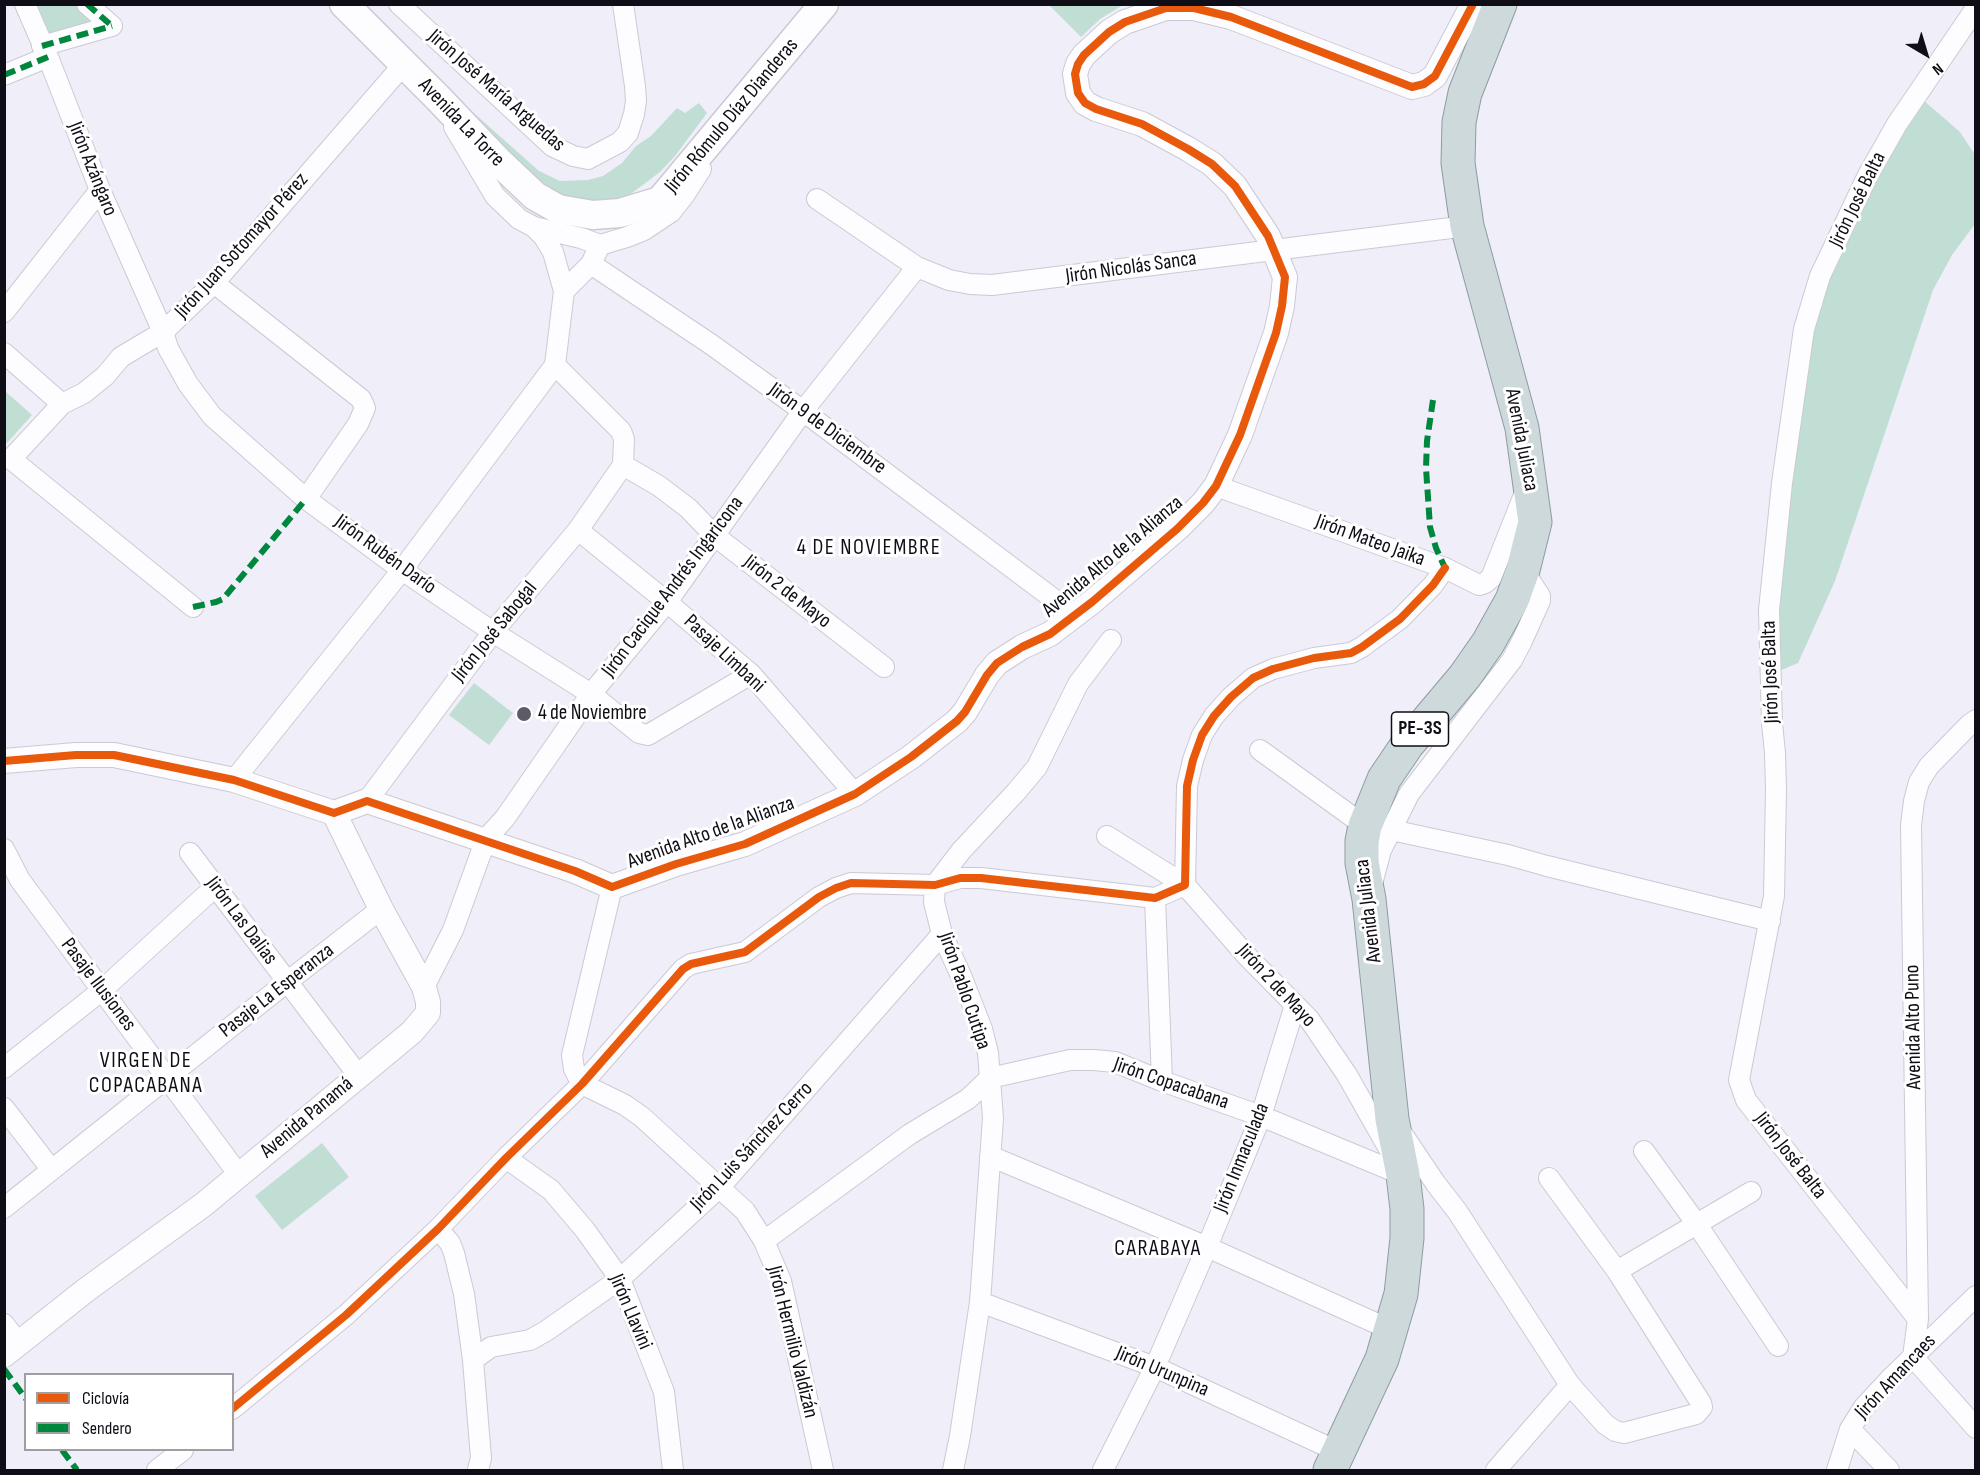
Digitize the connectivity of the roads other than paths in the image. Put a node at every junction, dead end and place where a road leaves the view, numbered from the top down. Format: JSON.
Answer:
{"nodes":[{"id":1,"x":25,"y":4,"type":"edge"},
{"id":2,"x":87,"y":4,"type":"edge"},
{"id":3,"x":344,"y":4,"type":"edge"},
{"id":4,"x":399,"y":4,"type":"edge"},
{"id":5,"x":623,"y":4,"type":"edge"},
{"id":6,"x":824,"y":4,"type":"edge"},
{"id":7,"x":1473,"y":4,"type":"edge"},
{"id":8,"x":1500,"y":4,"type":"edge"},
{"id":9,"x":1976,"y":8,"type":"edge"},
{"id":10,"x":45,"y":52,"type":"junction"},
{"id":11,"x":403,"y":65,"type":"junction"},
{"id":12,"x":4,"y":75,"type":"edge"},
{"id":13,"x":438,"y":98,"type":"junction"},
{"id":14,"x":721,"y":129,"type":"junction"},
{"id":15,"x":99,"y":190,"type":"junction"},
{"id":16,"x":817,"y":199,"type":"dead end"},
{"id":17,"x":593,"y":215,"type":"joint"},
{"id":18,"x":1467,"y":226,"type":"junction"},
{"id":19,"x":534,"y":227,"type":"junction"},
{"id":20,"x":600,"y":245,"type":"junction"},
{"id":21,"x":1273,"y":249,"type":"junction"},
{"id":22,"x":591,"y":264,"type":"junction"},
{"id":23,"x":917,"y":267,"type":"junction"},
{"id":24,"x":214,"y":283,"type":"junction"},
{"id":25,"x":564,"y":291,"type":"junction"},
{"id":26,"x":4,"y":312,"type":"edge"},
{"id":27,"x":163,"y":332,"type":"junction"},
{"id":28,"x":4,"y":353,"type":"edge"},
{"id":29,"x":555,"y":365,"type":"junction"},
{"id":30,"x":62,"y":404,"type":"junction"},
{"id":31,"x":803,"y":411,"type":"junction"},
{"id":32,"x":623,"y":465,"type":"junction"},
{"id":33,"x":1529,"y":482,"type":"junction"},
{"id":34,"x":1216,"y":486,"type":"junction"},
{"id":35,"x":306,"y":499,"type":"junction"},
{"id":36,"x":578,"y":530,"type":"junction"},
{"id":37,"x":715,"y":536,"type":"junction"},
{"id":38,"x":1445,"y":568,"type":"junction"},
{"id":39,"x":402,"y":570,"type":"junction"},
{"id":40,"x":667,"y":602,"type":"junction"},
{"id":41,"x":193,"y":607,"type":"dead end"},
{"id":42,"x":1075,"y":615,"type":"junction"},
{"id":43,"x":493,"y":632,"type":"junction"},
{"id":44,"x":1111,"y":640,"type":"dead end"},
{"id":45,"x":884,"y":667,"type":"dead end"},
{"id":46,"x":751,"y":675,"type":"junction"},
{"id":47,"x":591,"y":694,"type":"junction"},
{"id":48,"x":1973,"y":726,"type":"edge"},
{"id":49,"x":1260,"y":750,"type":"dead end"},
{"id":50,"x":4,"y":761,"type":"edge"},
{"id":51,"x":234,"y":780,"type":"junction"},
{"id":52,"x":855,"y":794,"type":"junction"},
{"id":53,"x":367,"y":801,"type":"junction"},
{"id":54,"x":334,"y":813,"type":"junction"},
{"id":55,"x":1378,"y":828,"type":"junction"},
{"id":56,"x":1107,"y":836,"type":"dead end"},
{"id":57,"x":486,"y":839,"type":"junction"},
{"id":58,"x":4,"y":849,"type":"edge"},
{"id":59,"x":190,"y":853,"type":"dead end"},
{"id":60,"x":935,"y":885,"type":"junction"},
{"id":61,"x":1185,"y":885,"type":"junction"},
{"id":62,"x":216,"y":886,"type":"junction"},
{"id":63,"x":612,"y":888,"type":"junction"},
{"id":64,"x":1155,"y":898,"type":"junction"},
{"id":65,"x":381,"y":909,"type":"junction"},
{"id":66,"x":1770,"y":921,"type":"junction"},
{"id":67,"x":942,"y":934,"type":"junction"},
{"id":68,"x":287,"y":982,"type":"junction"},
{"id":69,"x":424,"y":987,"type":"junction"},
{"id":70,"x":101,"y":991,"type":"junction"},
{"id":71,"x":1295,"y":1005,"type":"junction"},
{"id":72,"x":4,"y":1068,"type":"edge"},
{"id":73,"x":358,"y":1075,"type":"junction"},
{"id":74,"x":167,"y":1077,"type":"junction"},
{"id":75,"x":990,"y":1078,"type":"junction"},
{"id":76,"x":1162,"y":1081,"type":"junction"},
{"id":77,"x":582,"y":1084,"type":"junction"},
{"id":78,"x":4,"y":1108,"type":"edge"},
{"id":79,"x":1261,"y":1116,"type":"junction"},
{"id":80,"x":1392,"y":1119,"type":"junction"},
{"id":81,"x":1644,"y":1151,"type":"dead end"},
{"id":82,"x":990,"y":1156,"type":"junction"},
{"id":83,"x":506,"y":1158,"type":"junction"},
{"id":84,"x":51,"y":1169,"type":"junction"},
{"id":85,"x":239,"y":1175,"type":"junction"},
{"id":86,"x":1403,"y":1175,"type":"junction"},
{"id":87,"x":1549,"y":1178,"type":"dead end"},
{"id":88,"x":720,"y":1187,"type":"junction"},
{"id":89,"x":1751,"y":1192,"type":"dead end"},
{"id":90,"x":4,"y":1208,"type":"edge"},
{"id":91,"x":1696,"y":1223,"type":"junction"},
{"id":92,"x":438,"y":1229,"type":"junction"},
{"id":93,"x":764,"y":1241,"type":"junction"},
{"id":94,"x":1207,"y":1247,"type":"junction"},
{"id":95,"x":1617,"y":1271,"type":"junction"},
{"id":96,"x":620,"y":1279,"type":"junction"},
{"id":97,"x":1976,"y":1296,"type":"edge"},
{"id":98,"x":980,"y":1302,"type":"junction"},
{"id":99,"x":1918,"y":1319,"type":"junction"},
{"id":100,"x":1391,"y":1330,"type":"junction"},
{"id":101,"x":9,"y":1341,"type":"edge"},
{"id":102,"x":1778,"y":1346,"type":"dead end"},
{"id":103,"x":1913,"y":1357,"type":"junction"},
{"id":104,"x":473,"y":1360,"type":"junction"},
{"id":105,"x":1155,"y":1366,"type":"junction"},
{"id":106,"x":1570,"y":1385,"type":"junction"},
{"id":107,"x":234,"y":1407,"type":"edge"},
{"id":108,"x":1976,"y":1428,"type":"edge"},
{"id":109,"x":1850,"y":1430,"type":"junction"},
{"id":110,"x":181,"y":1451,"type":"edge"},
{"id":111,"x":1335,"y":1461,"type":"edge"},
{"id":112,"x":157,"y":1470,"type":"edge"},
{"id":113,"x":478,"y":1470,"type":"edge"},
{"id":114,"x":673,"y":1470,"type":"edge"},
{"id":115,"x":823,"y":1470,"type":"edge"},
{"id":116,"x":953,"y":1470,"type":"edge"},
{"id":117,"x":1103,"y":1470,"type":"edge"},
{"id":118,"x":1496,"y":1470,"type":"edge"},
{"id":119,"x":1837,"y":1470,"type":"edge"},
{"id":120,"x":1889,"y":1470,"type":"edge"}],
"edges":[{"from":1,"to":10,"type":"street","name":"Jirón Azángaro"},
{"from":2,"to":10,"type":"street"},
{"from":3,"to":11,"type":"main road","name":"Avenida La Torre"},
{"from":4,"to":5,"type":"street","name":"Jirón José María Arguedas"},
{"from":6,"to":14,"type":"main road","name":"Jirón Rómulo Díaz Dianderas"},
{"from":7,"to":21,"type":"street","name":"Avenida Alto de la Alianza"},
{"from":8,"to":18,"type":"highway","name":"Avenida Juliaca","number":"PE-3S"},
{"from":9,"to":66,"type":"street","name":"Jirón José Balta"},
{"from":10,"to":12,"type":"street"},
{"from":10,"to":15,"type":"street","name":"Jirón Azángaro"},
{"from":11,"to":13,"type":"main road","name":"Avenida La Torre"},
{"from":11,"to":24,"type":"street","name":"Jirón Juan Sotomayor Pérez"},
{"from":13,"to":17,"type":"main road","name":"Avenida La Torre"},
{"from":13,"to":19,"type":"street"},
{"from":14,"to":17,"type":"main road","name":"Jirón Rómulo Díaz Dianderas"},
{"from":14,"to":20,"type":"street"},
{"from":15,"to":26,"type":"street"},
{"from":15,"to":27,"type":"street","name":"Jirón Azángaro"},
{"from":16,"to":23,"type":"street","name":"Jirón Nicolás Sanca"},
{"from":18,"to":21,"type":"street","name":"Jirón Nicolás Sanca"},
{"from":18,"to":33,"type":"highway","name":"Avenida Juliaca","number":"PE-3S"},
{"from":19,"to":20,"type":"street"},
{"from":19,"to":25,"type":"street"},
{"from":20,"to":22,"type":"street"},
{"from":21,"to":23,"type":"street","name":"Jirón Nicolás Sanca"},
{"from":21,"to":34,"type":"street","name":"Avenida Alto de la Alianza"},
{"from":22,"to":25,"type":"street"},
{"from":22,"to":31,"type":"street","name":"Jirón 9 de Diciembre"},
{"from":23,"to":31,"type":"street","name":"Jirón Cacique Andrés Ingaricona"},
{"from":24,"to":27,"type":"street","name":"Jirón Juan Sotomayor Pérez"},
{"from":24,"to":35,"type":"street"},
{"from":25,"to":29,"type":"street"},
{"from":27,"to":30,"type":"street","name":"Jirón Juan Sotomayor Pérez"},
{"from":27,"to":35,"type":"street","name":"Jirón Rubén Darío"},
{"from":28,"to":30,"type":"street"},
{"from":29,"to":32,"type":"street"},
{"from":29,"to":39,"type":"street"},
{"from":30,"to":41,"type":"street","name":"Jirón Juan Sotomayor Pérez"},
{"from":31,"to":37,"type":"street","name":"Jirón Cacique Andrés Ingaricona"},
{"from":31,"to":42,"type":"street","name":"Jirón 9 de Diciembre"},
{"from":32,"to":36,"type":"street","name":"Jirón José Sabogal"},
{"from":32,"to":37,"type":"street","name":"Jirón 2 de Mayo"},
{"from":33,"to":38,"type":"street","name":"Jirón Mateo Jaika"},
{"from":33,"to":55,"type":"highway","name":"Avenida Juliaca","number":"PE-3S"},
{"from":34,"to":38,"type":"street","name":"Jirón Mateo Jaika"},
{"from":34,"to":42,"type":"street","name":"Avenida Alto de la Alianza"},
{"from":35,"to":39,"type":"street","name":"Jirón Rubén Darío"},
{"from":36,"to":40,"type":"street","name":"Pasaje Limbani"},
{"from":36,"to":43,"type":"street","name":"Jirón José Sabogal"},
{"from":37,"to":40,"type":"street","name":"Jirón Cacique Andrés Ingaricona"},
{"from":37,"to":45,"type":"street","name":"Jirón 2 de Mayo"},
{"from":38,"to":61,"type":"street"},
{"from":39,"to":43,"type":"street","name":"Jirón Rubén Darío"},
{"from":39,"to":51,"type":"street"},
{"from":40,"to":46,"type":"street","name":"Pasaje Limbani"},
{"from":40,"to":47,"type":"street","name":"Jirón Cacique Andrés Ingaricona"},
{"from":42,"to":52,"type":"street","name":"Avenida Alto de la Alianza"},
{"from":43,"to":47,"type":"street","name":"Jirón Rubén Darío"},
{"from":43,"to":53,"type":"street","name":"Jirón José Sabogal"},
{"from":44,"to":60,"type":"street"},
{"from":46,"to":47,"type":"street","name":"Jirón Rubén Darío"},
{"from":46,"to":52,"type":"street","name":"Pasaje Limbani"},
{"from":47,"to":57,"type":"street","name":"Jirón Cacique Andrés Ingaricona"},
{"from":48,"to":99,"type":"street","name":"Avenida Alto Puno"},
{"from":49,"to":55,"type":"street"},
{"from":50,"to":51,"type":"street"},
{"from":51,"to":54,"type":"street"},
{"from":52,"to":63,"type":"street","name":"Avenida Alto de la Alianza"},
{"from":53,"to":54,"type":"street"},
{"from":53,"to":57,"type":"street","name":"Avenida Alto de la Alianza"},
{"from":54,"to":65,"type":"street","name":"Avenida Panamá"},
{"from":55,"to":66,"type":"street"},
{"from":55,"to":80,"type":"highway","name":"Avenida Juliaca","number":"PE-3S"},
{"from":56,"to":61,"type":"street","name":"Jirón 2 de Mayo"},
{"from":57,"to":63,"type":"street","name":"Avenida Alto de la Alianza"},
{"from":57,"to":69,"type":"street","name":"Jirón Cacique Andrés Ingaricona"},
{"from":58,"to":70,"type":"street","name":"Pasaje Ilusiones"},
{"from":59,"to":62,"type":"street","name":"Jirón Las Dalias"},
{"from":60,"to":64,"type":"street"},
{"from":60,"to":67,"type":"street","name":"Jirón Pablo Cutipa"},
{"from":60,"to":77,"type":"street"},
{"from":61,"to":64,"type":"street"},
{"from":61,"to":71,"type":"street","name":"Jirón 2 de Mayo"},
{"from":62,"to":68,"type":"street","name":"Jirón Las Dalias"},
{"from":62,"to":70,"type":"street"},
{"from":63,"to":77,"type":"street"},
{"from":64,"to":76,"type":"street"},
{"from":65,"to":68,"type":"street","name":"Pasaje La Esperanza"},
{"from":65,"to":69,"type":"street","name":"Avenida Panamá"},
{"from":66,"to":99,"type":"street","name":"Jirón José Balta"},
{"from":67,"to":75,"type":"street","name":"Jirón Pablo Cutipa"},
{"from":67,"to":88,"type":"street","name":"Jirón Luis Sánchez Cerro"},
{"from":68,"to":73,"type":"street","name":"Jirón Las Dalias"},
{"from":68,"to":74,"type":"street","name":"Pasaje La Esperanza"},
{"from":69,"to":73,"type":"street","name":"Avenida Panamá"},
{"from":70,"to":72,"type":"street"},
{"from":70,"to":74,"type":"street","name":"Pasaje Ilusiones"},
{"from":71,"to":79,"type":"street","name":"Jirón Inmaculada"},
{"from":71,"to":86,"type":"street","name":"Jirón 2 de Mayo"},
{"from":73,"to":85,"type":"street","name":"Avenida Panamá"},
{"from":74,"to":84,"type":"street","name":"Pasaje La Esperanza"},
{"from":74,"to":85,"type":"street","name":"Pasaje Ilusiones"},
{"from":75,"to":76,"type":"street","name":"Jirón Copacabana"},
{"from":75,"to":82,"type":"street","name":"Jirón Pablo Cutipa"},
{"from":75,"to":93,"type":"street"},
{"from":76,"to":79,"type":"street","name":"Jirón Copacabana"},
{"from":77,"to":83,"type":"street"},
{"from":77,"to":88,"type":"street","name":"Jirón Hermilio Valdizán"},
{"from":78,"to":84,"type":"street"},
{"from":79,"to":86,"type":"street","name":"Jirón Copacabana"},
{"from":79,"to":94,"type":"street","name":"Jirón Inmaculada"},
{"from":80,"to":86,"type":"highway","name":"Avenida Juliaca","number":"PE-3S"},
{"from":80,"to":106,"type":"street"},
{"from":81,"to":91,"type":"street"},
{"from":82,"to":94,"type":"street"},
{"from":82,"to":98,"type":"street","name":"Jirón Pablo Cutipa"},
{"from":83,"to":92,"type":"street"},
{"from":83,"to":96,"type":"street","name":"Jirón Llavini"},
{"from":84,"to":90,"type":"street","name":"Pasaje La Esperanza"},
{"from":85,"to":101,"type":"street","name":"Avenida Panamá"},
{"from":86,"to":100,"type":"highway","name":"Avenida Juliaca","number":"PE-3S"},
{"from":87,"to":95,"type":"street"},
{"from":88,"to":93,"type":"street","name":"Jirón Hermilio Valdizán"},
{"from":88,"to":96,"type":"street","name":"Jirón Luis Sánchez Cerro"},
{"from":89,"to":91,"type":"street"},
{"from":91,"to":95,"type":"street"},
{"from":91,"to":102,"type":"street"},
{"from":92,"to":104,"type":"street"},
{"from":92,"to":107,"type":"street"},
{"from":93,"to":115,"type":"street","name":"Jirón Hermilio Valdizán"},
{"from":94,"to":100,"type":"street"},
{"from":94,"to":105,"type":"street","name":"Jirón Inmaculada"},
{"from":95,"to":106,"type":"street"},
{"from":96,"to":104,"type":"street","name":"Jirón Luis Sánchez Cerro"},
{"from":96,"to":114,"type":"street","name":"Jirón Llavini"},
{"from":97,"to":103,"type":"street","name":"Jirón Amancaes"},
{"from":98,"to":105,"type":"street","name":"Jirón Urunpina"},
{"from":98,"to":116,"type":"street","name":"Jirón Pablo Cutipa"},
{"from":99,"to":103,"type":"street","name":"Avenida Alto Puno"},
{"from":100,"to":111,"type":"highway","name":"Avenida Juliaca","number":"PE-3S"},
{"from":103,"to":108,"type":"street"},
{"from":103,"to":109,"type":"street","name":"Jirón Amancaes"},
{"from":104,"to":113,"type":"street"},
{"from":105,"to":111,"type":"street","name":"Jirón Urunpina"},
{"from":105,"to":117,"type":"street","name":"Jirón Inmaculada"},
{"from":106,"to":118,"type":"street"},
{"from":109,"to":119,"type":"street","name":"Jirón Amancaes"},
{"from":109,"to":120,"type":"street"},
{"from":110,"to":112,"type":"street"}]}
